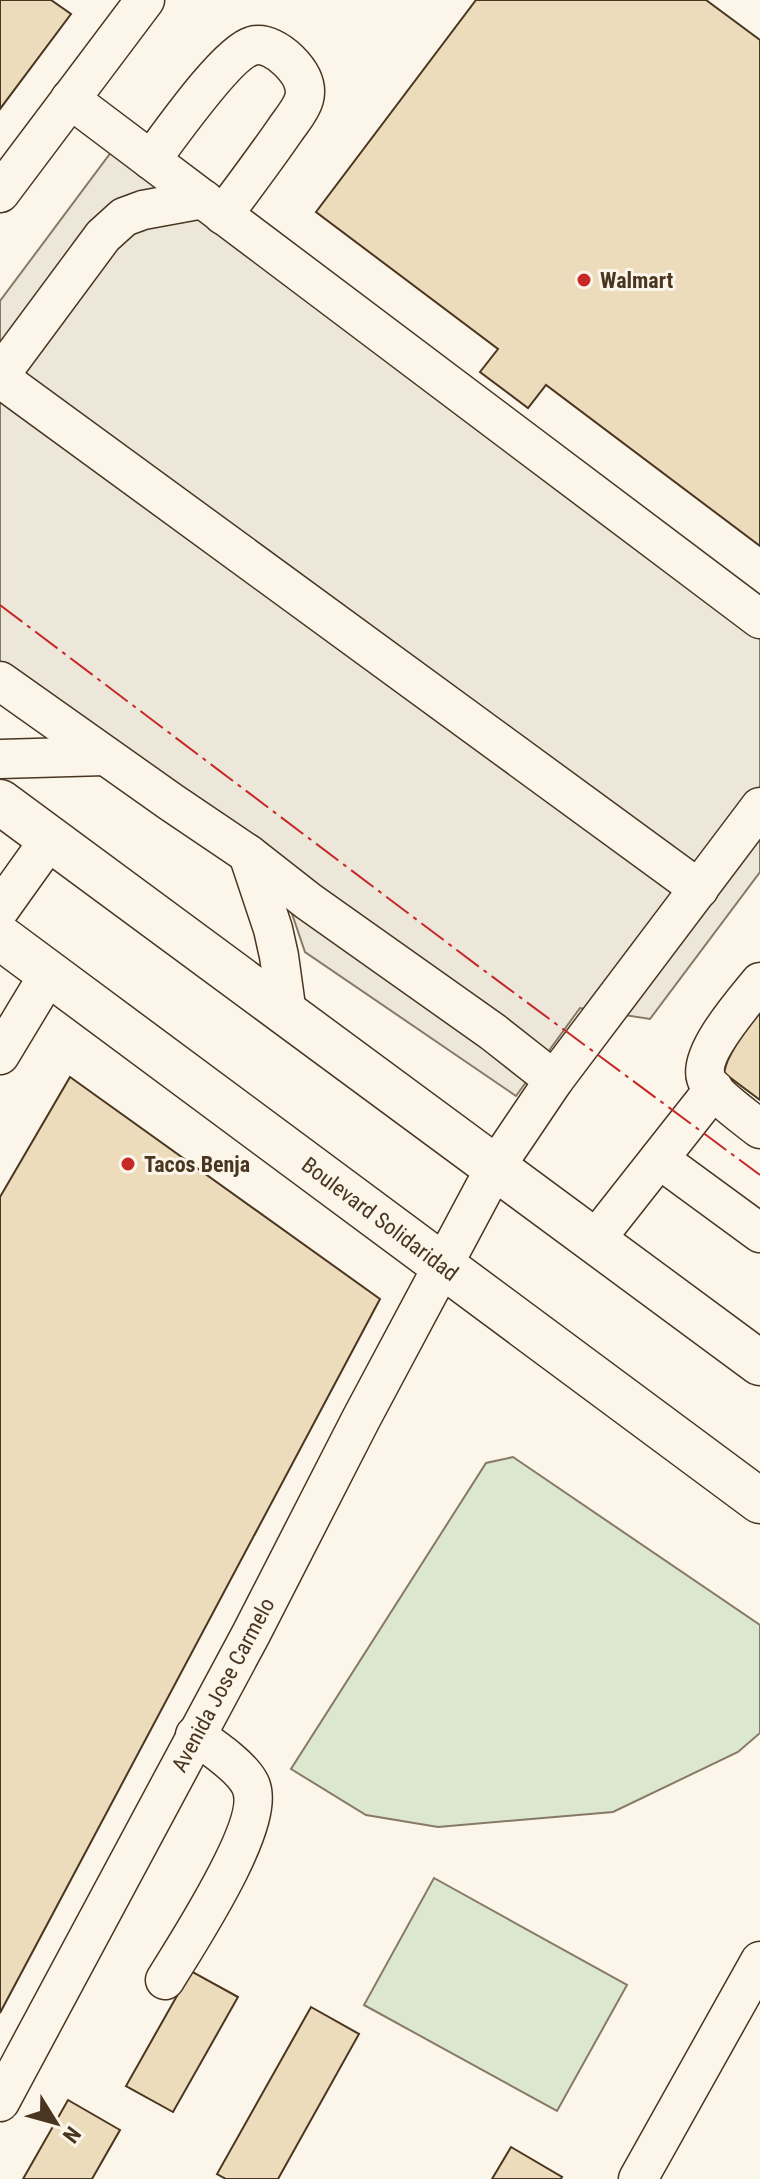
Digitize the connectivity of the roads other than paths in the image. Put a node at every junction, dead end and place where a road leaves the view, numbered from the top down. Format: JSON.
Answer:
{"nodes":[{"id":1,"x":145,"y":0,"type":"edge"},
{"id":2,"x":70,"y":99,"type":"junction"},
{"id":3,"x":151,"y":160,"type":"junction"},
{"id":4,"x":0,"y":193,"type":"edge"},
{"id":5,"x":213,"y":207,"type":"junction"},
{"id":6,"x":0,"y":377,"type":"edge"},
{"id":7,"x":760,"y":619,"type":"edge"},
{"id":8,"x":0,"y":681,"type":"edge"},
{"id":9,"x":105,"y":756,"type":"junction"},
{"id":10,"x":0,"y":759,"type":"edge"},
{"id":11,"x":0,"y":802,"type":"edge"},
{"id":12,"x":760,"y":807,"type":"edge"},
{"id":13,"x":50,"y":839,"type":"junction"},
{"id":14,"x":248,"y":854,"type":"junction"},
{"id":15,"x":699,"y":889,"type":"junction"},
{"id":16,"x":0,"y":909,"type":"edge"},
{"id":17,"x":0,"y":937,"type":"edge"},
{"id":18,"x":50,"y":972,"type":"junction"},
{"id":19,"x":760,"y":982,"type":"edge"},
{"id":20,"x":287,"y":1014,"type":"junction"},
{"id":21,"x":0,"y":1055,"type":"edge"},
{"id":22,"x":554,"y":1080,"type":"junction"},
{"id":23,"x":714,"y":1089,"type":"junction"},
{"id":24,"x":760,"y":1129,"type":"edge"},
{"id":25,"x":659,"y":1159,"type":"junction"},
{"id":26,"x":496,"y":1166,"type":"junction"},
{"id":27,"x":760,"y":1233,"type":"edge"},
{"id":28,"x":595,"y":1240,"type":"junction"},
{"id":29,"x":442,"y":1265,"type":"junction"},
{"id":30,"x":760,"y":1363,"type":"edge"},
{"id":31,"x":760,"y":1501,"type":"edge"},
{"id":32,"x":195,"y":1735,"type":"junction"},
{"id":33,"x":760,"y":1961,"type":"edge"},
{"id":34,"x":165,"y":1980,"type":"dead end"},
{"id":35,"x":0,"y":2102,"type":"edge"},
{"id":36,"x":638,"y":2179,"type":"edge"}],
"edges":[{"from":1,"to":2,"type":"street"},
{"from":2,"to":3,"type":"street"},
{"from":2,"to":4,"type":"street"},
{"from":3,"to":5,"type":"street"},
{"from":3,"to":5,"type":"street"},
{"from":5,"to":6,"type":"street"},
{"from":5,"to":7,"type":"street"},
{"from":6,"to":15,"type":"street"},
{"from":8,"to":9,"type":"street"},
{"from":9,"to":10,"type":"street"},
{"from":9,"to":14,"type":"street"},
{"from":11,"to":13,"type":"main road"},
{"from":12,"to":15,"type":"street","name":"Avenida Jose Carmelo"},
{"from":13,"to":16,"type":"street"},
{"from":13,"to":20,"type":"main road"},
{"from":14,"to":20,"type":"street"},
{"from":14,"to":22,"type":"street"},
{"from":15,"to":22,"type":"street","name":"Avenida Jose Carmelo"},
{"from":17,"to":18,"type":"main road","name":"Boulevard Solidaridad"},
{"from":18,"to":21,"type":"street"},
{"from":18,"to":29,"type":"main road","name":"Boulevard Solidaridad"},
{"from":19,"to":23,"type":"street"},
{"from":20,"to":26,"type":"main road"},
{"from":22,"to":26,"type":"street","name":"Avenida Jose Carmelo"},
{"from":23,"to":24,"type":"street"},
{"from":23,"to":25,"type":"street"},
{"from":25,"to":27,"type":"street"},
{"from":25,"to":28,"type":"street"},
{"from":26,"to":28,"type":"main road"},
{"from":26,"to":29,"type":"street","name":"Avenida Jose Carmelo"},
{"from":28,"to":30,"type":"main road"},
{"from":29,"to":31,"type":"main road","name":"Boulevard Solidaridad"},
{"from":29,"to":32,"type":"street","name":"Avenida Jose Carmelo"},
{"from":32,"to":34,"type":"street"},
{"from":32,"to":35,"type":"street","name":"Avenida Jose Carmelo"},
{"from":33,"to":36,"type":"street"}]}
